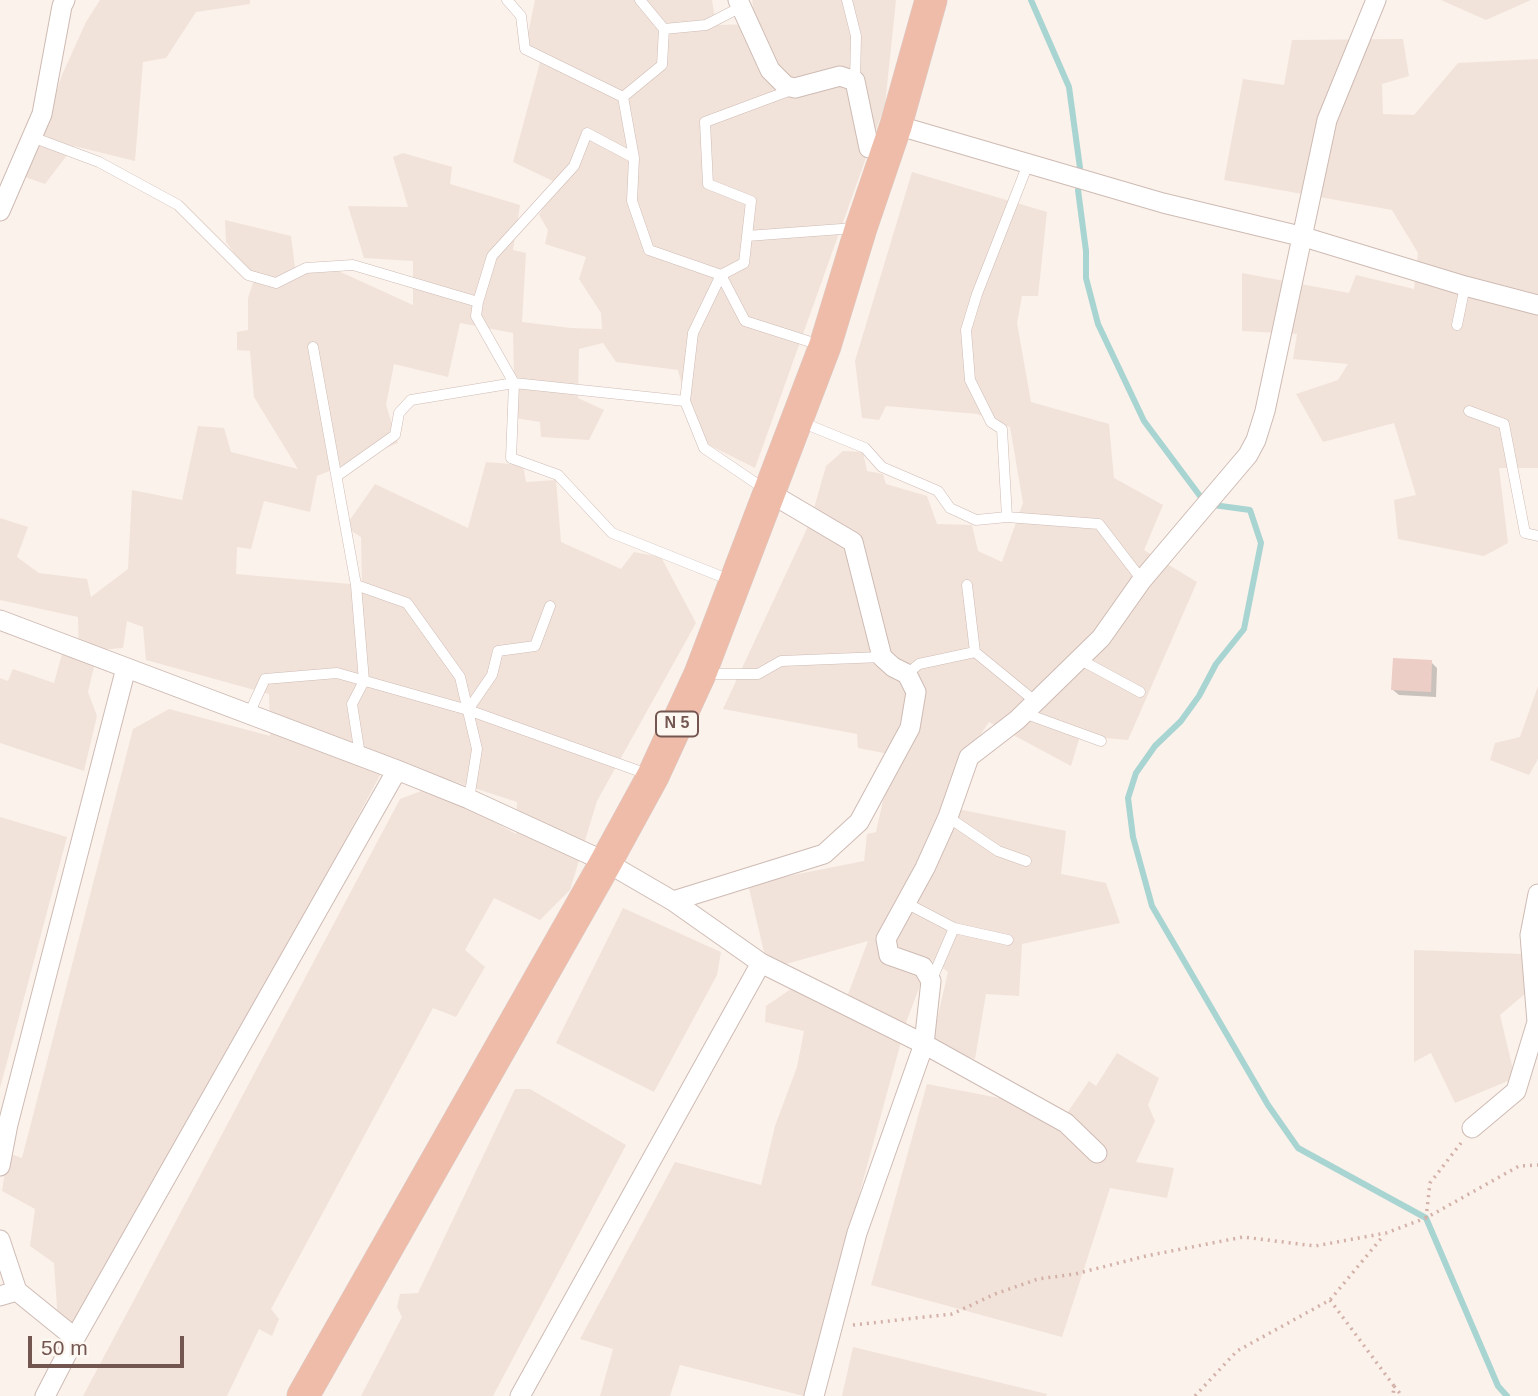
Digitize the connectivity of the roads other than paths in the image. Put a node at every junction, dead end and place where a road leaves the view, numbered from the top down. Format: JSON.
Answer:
{"nodes":[{"id":1,"x":65,"y":0,"type":"edge"},
{"id":2,"x":507,"y":0,"type":"edge"},
{"id":3,"x":640,"y":0,"type":"edge"},
{"id":4,"x":847,"y":0,"type":"edge"},
{"id":5,"x":931,"y":0,"type":"edge"},
{"id":6,"x":1377,"y":0,"type":"edge"},
{"id":7,"x":740,"y":3,"type":"edge"},
{"id":8,"x":664,"y":29,"type":"junction"},
{"id":9,"x":855,"y":81,"type":"junction"},
{"id":10,"x":795,"y":88,"type":"junction"},
{"id":11,"x":623,"y":97,"type":"junction"},
{"id":12,"x":32,"y":137,"type":"junction"},
{"id":13,"x":892,"y":137,"type":"junction"},
{"id":14,"x":634,"y":158,"type":"junction"},
{"id":15,"x":1028,"y":164,"type":"junction"},
{"id":16,"x":0,"y":211,"type":"edge"},
{"id":17,"x":861,"y":228,"type":"junction"},
{"id":18,"x":747,"y":236,"type":"junction"},
{"id":19,"x":1304,"y":237,"type":"junction"},
{"id":20,"x":721,"y":275,"type":"junction"},
{"id":21,"x":1465,"y":286,"type":"junction"},
{"id":22,"x":478,"y":302,"type":"junction"},
{"id":23,"x":1538,"y":305,"type":"edge"},
{"id":24,"x":1457,"y":325,"type":"dead end"},
{"id":25,"x":313,"y":346,"type":"dead end"},
{"id":26,"x":825,"y":346,"type":"junction"},
{"id":27,"x":514,"y":383,"type":"junction"},
{"id":28,"x":685,"y":401,"type":"junction"},
{"id":29,"x":1469,"y":411,"type":"dead end"},
{"id":30,"x":797,"y":421,"type":"junction"},
{"id":31,"x":337,"y":476,"type":"junction"},
{"id":32,"x":770,"y":493,"type":"junction"},
{"id":33,"x":1007,"y":517,"type":"junction"},
{"id":34,"x":1538,"y":536,"type":"edge"},
{"id":35,"x":1142,"y":580,"type":"junction"},
{"id":36,"x":734,"y":581,"type":"junction"},
{"id":37,"x":356,"y":585,"type":"junction"},
{"id":38,"x":967,"y":585,"type":"dead end"},
{"id":39,"x":550,"y":606,"type":"dead end"},
{"id":40,"x":0,"y":620,"type":"edge"},
{"id":41,"x":975,"y":652,"type":"junction"},
{"id":42,"x":882,"y":657,"type":"junction"},
{"id":43,"x":1079,"y":659,"type":"junction"},
{"id":44,"x":126,"y":668,"type":"junction"},
{"id":45,"x":700,"y":674,"type":"junction"},
{"id":46,"x":907,"y":674,"type":"junction"},
{"id":47,"x":364,"y":681,"type":"junction"},
{"id":48,"x":1140,"y":692,"type":"dead end"},
{"id":49,"x":1030,"y":707,"type":"junction"},
{"id":50,"x":468,"y":710,"type":"junction"},
{"id":51,"x":249,"y":714,"type":"junction"},
{"id":52,"x":1101,"y":741,"type":"dead end"},
{"id":53,"x":360,"y":756,"type":"junction"},
{"id":54,"x":397,"y":770,"type":"junction"},
{"id":55,"x":653,"y":776,"type":"junction"},
{"id":56,"x":468,"y":799,"type":"junction"},
{"id":57,"x":948,"y":817,"type":"junction"},
{"id":58,"x":1026,"y":861,"type":"dead end"},
{"id":59,"x":606,"y":862,"type":"junction"},
{"id":60,"x":1538,"y":894,"type":"edge"},
{"id":61,"x":673,"y":901,"type":"junction"},
{"id":62,"x":906,"y":903,"type":"junction"},
{"id":63,"x":954,"y":928,"type":"junction"},
{"id":64,"x":1008,"y":940,"type":"dead end"},
{"id":65,"x":761,"y":963,"type":"junction"},
{"id":66,"x":931,"y":981,"type":"junction"},
{"id":67,"x":1537,"y":1022,"type":"edge"},
{"id":68,"x":1538,"y":1028,"type":"edge"},
{"id":69,"x":924,"y":1044,"type":"junction"},
{"id":70,"x":4,"y":1123,"type":"edge"},
{"id":71,"x":1472,"y":1128,"type":"road end"},
{"id":72,"x":1097,"y":1153,"type":"dead end"},
{"id":73,"x":0,"y":1166,"type":"edge"},
{"id":74,"x":0,"y":1240,"type":"edge"},
{"id":75,"x":9,"y":1293,"type":"edge"},
{"id":76,"x":75,"y":1338,"type":"junction"},
{"id":77,"x":44,"y":1396,"type":"edge"},
{"id":78,"x":303,"y":1396,"type":"edge"},
{"id":79,"x":520,"y":1396,"type":"edge"},
{"id":80,"x":814,"y":1396,"type":"edge"}],
"edges":[{"from":1,"to":12,"type":"street"},
{"from":2,"to":11,"type":"lane"},
{"from":3,"to":8,"type":"lane"},
{"from":4,"to":9,"type":"lane"},
{"from":5,"to":13,"type":"highway","number":"N 5"},
{"from":6,"to":19,"type":"street"},
{"from":7,"to":8,"type":"lane"},
{"from":7,"to":10,"type":"street"},
{"from":8,"to":11,"type":"lane"},
{"from":9,"to":10,"type":"street"},
{"from":9,"to":13,"type":"street"},
{"from":10,"to":18,"type":"lane"},
{"from":11,"to":14,"type":"lane"},
{"from":12,"to":16,"type":"street"},
{"from":12,"to":22,"type":"lane"},
{"from":13,"to":15,"type":"street"},
{"from":13,"to":17,"type":"highway","number":"N 5"},
{"from":14,"to":20,"type":"lane"},
{"from":14,"to":22,"type":"lane"},
{"from":15,"to":19,"type":"street"},
{"from":15,"to":33,"type":"lane"},
{"from":17,"to":18,"type":"lane"},
{"from":17,"to":26,"type":"highway","number":"N 5"},
{"from":18,"to":20,"type":"lane"},
{"from":19,"to":21,"type":"street"},
{"from":19,"to":35,"type":"street"},
{"from":20,"to":26,"type":"lane"},
{"from":20,"to":28,"type":"lane"},
{"from":21,"to":23,"type":"street"},
{"from":21,"to":24,"type":"lane"},
{"from":22,"to":27,"type":"lane"},
{"from":25,"to":31,"type":"lane"},
{"from":26,"to":30,"type":"highway","number":"N 5"},
{"from":27,"to":28,"type":"lane"},
{"from":27,"to":31,"type":"lane"},
{"from":27,"to":36,"type":"lane"},
{"from":28,"to":32,"type":"lane"},
{"from":29,"to":34,"type":"lane"},
{"from":30,"to":32,"type":"highway","number":"N 5"},
{"from":30,"to":33,"type":"lane"},
{"from":31,"to":37,"type":"lane"},
{"from":32,"to":36,"type":"highway","number":"N 5"},
{"from":32,"to":42,"type":"street"},
{"from":33,"to":35,"type":"lane"},
{"from":35,"to":43,"type":"street"},
{"from":36,"to":45,"type":"highway","number":"N 5"},
{"from":37,"to":47,"type":"lane"},
{"from":37,"to":50,"type":"lane"},
{"from":38,"to":41,"type":"lane"},
{"from":39,"to":50,"type":"lane"},
{"from":40,"to":44,"type":"street"},
{"from":41,"to":46,"type":"lane"},
{"from":41,"to":49,"type":"lane"},
{"from":42,"to":45,"type":"lane"},
{"from":42,"to":46,"type":"street"},
{"from":43,"to":48,"type":"lane"},
{"from":43,"to":49,"type":"street"},
{"from":44,"to":51,"type":"street"},
{"from":44,"to":70,"type":"street"},
{"from":45,"to":55,"type":"highway","number":"N 5"},
{"from":46,"to":61,"type":"street"},
{"from":47,"to":50,"type":"lane"},
{"from":47,"to":51,"type":"lane"},
{"from":47,"to":53,"type":"lane"},
{"from":49,"to":52,"type":"lane"},
{"from":49,"to":57,"type":"street"},
{"from":50,"to":55,"type":"lane"},
{"from":50,"to":56,"type":"lane"},
{"from":51,"to":53,"type":"street"},
{"from":53,"to":54,"type":"street"},
{"from":54,"to":56,"type":"street"},
{"from":54,"to":76,"type":"street"},
{"from":55,"to":59,"type":"highway","number":"N 5"},
{"from":56,"to":59,"type":"street"},
{"from":57,"to":58,"type":"lane"},
{"from":57,"to":62,"type":"street"},
{"from":59,"to":61,"type":"street"},
{"from":59,"to":78,"type":"highway","number":"N 5"},
{"from":60,"to":67,"type":"street"},
{"from":61,"to":65,"type":"street"},
{"from":62,"to":63,"type":"lane"},
{"from":62,"to":66,"type":"street"},
{"from":63,"to":64,"type":"lane"},
{"from":63,"to":66,"type":"lane"},
{"from":65,"to":69,"type":"street"},
{"from":65,"to":79,"type":"street"},
{"from":66,"to":69,"type":"street"},
{"from":67,"to":68,"type":"street"},
{"from":67,"to":71,"type":"street"},
{"from":69,"to":72,"type":"street"},
{"from":69,"to":80,"type":"street"},
{"from":70,"to":73,"type":"street"},
{"from":74,"to":75,"type":"street"},
{"from":75,"to":76,"type":"street"},
{"from":76,"to":77,"type":"street"}]}
